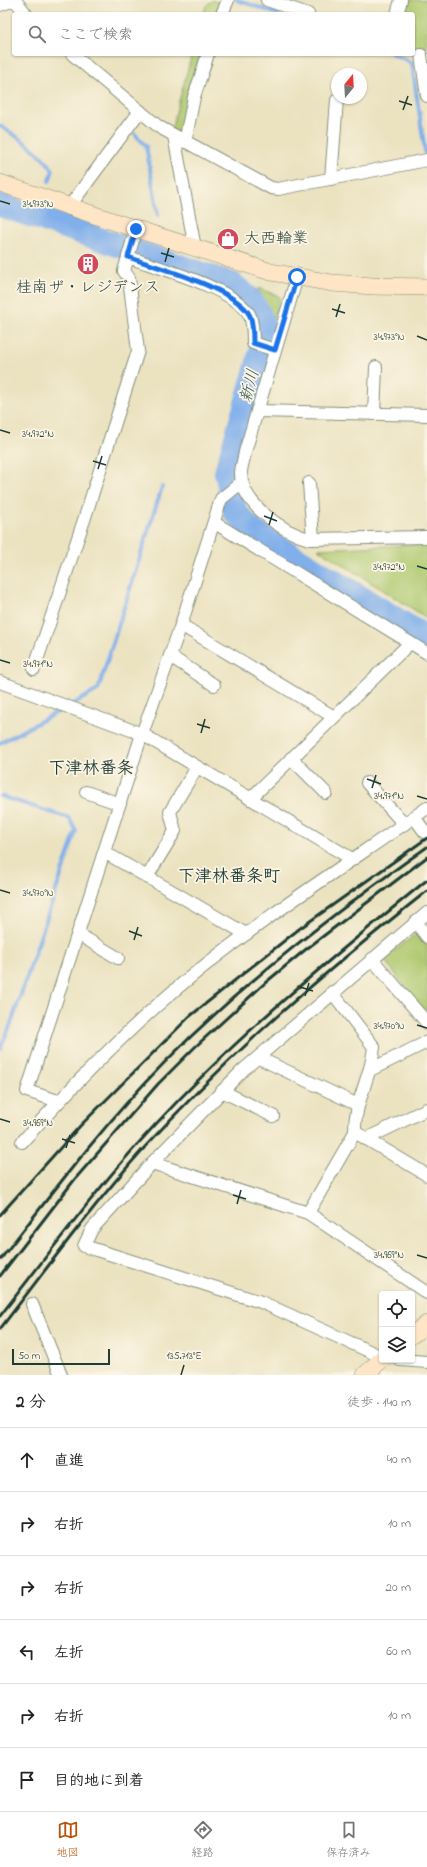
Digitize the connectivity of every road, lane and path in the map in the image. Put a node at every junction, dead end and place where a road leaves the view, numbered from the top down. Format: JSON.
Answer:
{"nodes":[{"id":1,"x":14,"y":0,"type":"edge"},
{"id":2,"x":227,"y":0,"type":"edge"},
{"id":3,"x":267,"y":0,"type":"edge"},
{"id":4,"x":401,"y":0,"type":"edge"},
{"id":5,"x":0,"y":5,"type":"edge"},
{"id":6,"x":24,"y":12,"type":"edge"},
{"id":7,"x":223,"y":12,"type":"edge"},
{"id":8,"x":302,"y":12,"type":"edge"},
{"id":9,"x":398,"y":12,"type":"edge"},
{"id":10,"x":420,"y":53,"type":"edge"},
{"id":11,"x":74,"y":56,"type":"edge"},
{"id":12,"x":207,"y":56,"type":"edge"},
{"id":13,"x":427,"y":96,"type":"edge"},
{"id":14,"x":337,"y":104,"type":"edge"},
{"id":15,"x":140,"y":111,"type":"junction"},
{"id":16,"x":174,"y":136,"type":"junction"},
{"id":17,"x":185,"y":142,"type":"junction"},
{"id":18,"x":424,"y":161,"type":"edge"},
{"id":19,"x":331,"y":179,"type":"junction"},
{"id":20,"x":0,"y":183,"type":"edge"},
{"id":21,"x":69,"y":207,"type":"junction"},
{"id":22,"x":134,"y":236,"type":"junction"},
{"id":23,"x":195,"y":248,"type":"junction"},
{"id":24,"x":128,"y":257,"type":"junction"},
{"id":25,"x":297,"y":277,"type":"junction"},
{"id":26,"x":427,"y":287,"type":"edge"},
{"id":27,"x":275,"y":350,"type":"junction"},
{"id":28,"x":376,"y":367,"type":"dead end"},
{"id":29,"x":257,"y":411,"type":"junction"},
{"id":30,"x":374,"y":414,"type":"junction"},
{"id":31,"x":427,"y":416,"type":"edge"},
{"id":32,"x":242,"y":482,"type":"junction"},
{"id":33,"x":309,"y":482,"type":"dead end"},
{"id":34,"x":215,"y":523,"type":"junction"},
{"id":35,"x":427,"y":537,"type":"edge"},
{"id":36,"x":313,"y":539,"type":"junction"},
{"id":37,"x":181,"y":625,"type":"junction"},
{"id":38,"x":410,"y":643,"type":"junction"},
{"id":39,"x":427,"y":653,"type":"edge"},
{"id":40,"x":170,"y":656,"type":"junction"},
{"id":41,"x":34,"y":669,"type":"dead end"},
{"id":42,"x":0,"y":682,"type":"edge"},
{"id":43,"x":214,"y":685,"type":"dead end"},
{"id":44,"x":334,"y":717,"type":"junction"},
{"id":45,"x":142,"y":734,"type":"junction"},
{"id":46,"x":291,"y":758,"type":"junction"},
{"id":47,"x":197,"y":767,"type":"junction"},
{"id":48,"x":367,"y":783,"type":"dead end"},
{"id":49,"x":86,"y":792,"type":"dead end"},
{"id":50,"x":326,"y":793,"type":"dead end"},
{"id":51,"x":250,"y":799,"type":"junction"},
{"id":52,"x":120,"y":804,"type":"junction"},
{"id":53,"x":427,"y":808,"type":"edge"},
{"id":54,"x":409,"y":820,"type":"junction"},
{"id":55,"x":425,"y":832,"type":"dead end"},
{"id":56,"x":104,"y":852,"type":"junction"},
{"id":57,"x":352,"y":860,"type":"junction"},
{"id":58,"x":147,"y":876,"type":"junction"},
{"id":59,"x":427,"y":913,"type":"edge"},
{"id":60,"x":416,"y":922,"type":"junction"},
{"id":61,"x":78,"y":934,"type":"junction"},
{"id":62,"x":246,"y":934,"type":"junction"},
{"id":63,"x":427,"y":937,"type":"edge"},
{"id":64,"x":118,"y":958,"type":"dead end"},
{"id":65,"x":372,"y":958,"type":"junction"},
{"id":66,"x":332,"y":992,"type":"junction"},
{"id":67,"x":427,"y":1022,"type":"edge"},
{"id":68,"x":427,"y":1042,"type":"edge"},
{"id":69,"x":259,"y":1058,"type":"junction"},
{"id":70,"x":370,"y":1070,"type":"junction"},
{"id":71,"x":222,"y":1091,"type":"junction"},
{"id":72,"x":58,"y":1101,"type":"junction"},
{"id":73,"x":358,"y":1105,"type":"junction"},
{"id":74,"x":427,"y":1108,"type":"edge"},
{"id":75,"x":273,"y":1116,"type":"dead end"},
{"id":76,"x":355,"y":1132,"type":"junction"},
{"id":77,"x":366,"y":1139,"type":"junction"},
{"id":78,"x":22,"y":1142,"type":"dead end"},
{"id":79,"x":152,"y":1163,"type":"junction"},
{"id":80,"x":426,"y":1174,"type":"edge"},
{"id":81,"x":308,"y":1214,"type":"junction"},
{"id":82,"x":427,"y":1293,"type":"edge"},
{"id":83,"x":32,"y":1304,"type":"dead end"},
{"id":84,"x":427,"y":1324,"type":"edge"},
{"id":85,"x":415,"y":1333,"type":"edge"},
{"id":86,"x":379,"y":1357,"type":"edge"},
{"id":87,"x":379,"y":1361,"type":"edge"},
{"id":88,"x":415,"y":1361,"type":"edge"},
{"id":89,"x":427,"y":1362,"type":"edge"},
{"id":90,"x":61,"y":1375,"type":"edge"},
{"id":91,"x":365,"y":1375,"type":"edge"}],
"edges":[{"from":1,"to":5,"type":"street"},
{"from":1,"to":6,"type":"street"},
{"from":2,"to":7,"type":"street"},
{"from":3,"to":8,"type":"street"},
{"from":4,"to":9,"type":"street"},
{"from":10,"to":13,"type":"street"},
{"from":11,"to":15,"type":"street"},
{"from":12,"to":17,"type":"street"},
{"from":14,"to":19,"type":"street"},
{"from":15,"to":16,"type":"street"},
{"from":15,"to":21,"type":"street"},
{"from":16,"to":17,"type":"street"},
{"from":16,"to":23,"type":"street"},
{"from":17,"to":19,"type":"street"},
{"from":18,"to":19,"type":"street"},
{"from":20,"to":21,"type":"street"},
{"from":21,"to":22,"type":"street"},
{"from":22,"to":23,"type":"street"},
{"from":22,"to":24,"type":"street"},
{"from":23,"to":25,"type":"street"},
{"from":24,"to":27,"type":"street"},
{"from":24,"to":41,"type":"street"},
{"from":25,"to":26,"type":"street"},
{"from":25,"to":27,"type":"street"},
{"from":27,"to":29,"type":"street"},
{"from":28,"to":30,"type":"street"},
{"from":29,"to":30,"type":"street"},
{"from":29,"to":32,"type":"street"},
{"from":30,"to":31,"type":"street"},
{"from":32,"to":34,"type":"street"},
{"from":32,"to":36,"type":"street"},
{"from":33,"to":36,"type":"street"},
{"from":34,"to":37,"type":"street"},
{"from":34,"to":38,"type":"street"},
{"from":35,"to":36,"type":"street"},
{"from":37,"to":40,"type":"street"},
{"from":37,"to":44,"type":"street"},
{"from":38,"to":39,"type":"street"},
{"from":38,"to":44,"type":"street"},
{"from":40,"to":43,"type":"street"},
{"from":40,"to":45,"type":"street"},
{"from":42,"to":45,"type":"street"},
{"from":44,"to":46,"type":"street"},
{"from":45,"to":47,"type":"street"},
{"from":45,"to":52,"type":"street"},
{"from":46,"to":50,"type":"street"},
{"from":46,"to":51,"type":"street"},
{"from":47,"to":51,"type":"street"},
{"from":47,"to":58,"type":"street"},
{"from":48,"to":54,"type":"street"},
{"from":49,"to":52,"type":"street"},
{"from":51,"to":57,"type":"street"},
{"from":52,"to":56,"type":"street"},
{"from":53,"to":54,"type":"street"},
{"from":54,"to":55,"type":"street"},
{"from":54,"to":57,"type":"street"},
{"from":56,"to":58,"type":"street"},
{"from":56,"to":61,"type":"street"},
{"from":57,"to":62,"type":"street"},
{"from":58,"to":62,"type":"street"},
{"from":59,"to":60,"type":"street"},
{"from":60,"to":63,"type":"street"},
{"from":60,"to":65,"type":"street"},
{"from":61,"to":64,"type":"street"},
{"from":61,"to":72,"type":"street"},
{"from":62,"to":72,"type":"street"},
{"from":65,"to":66,"type":"street"},
{"from":65,"to":67,"type":"street"},
{"from":66,"to":69,"type":"street"},
{"from":66,"to":70,"type":"street"},
{"from":68,"to":70,"type":"street"},
{"from":69,"to":71,"type":"street"},
{"from":69,"to":73,"type":"street"},
{"from":70,"to":73,"type":"street"},
{"from":71,"to":75,"type":"street"},
{"from":71,"to":79,"type":"street"},
{"from":72,"to":78,"type":"street"},
{"from":73,"to":76,"type":"street"},
{"from":74,"to":77,"type":"street"},
{"from":76,"to":77,"type":"street"},
{"from":76,"to":81,"type":"street"},
{"from":77,"to":80,"type":"street"},
{"from":79,"to":81,"type":"street"},
{"from":79,"to":86,"type":"street"},
{"from":81,"to":82,"type":"street"},
{"from":83,"to":90,"type":"street"},
{"from":84,"to":85,"type":"street"},
{"from":87,"to":91,"type":"street"},
{"from":88,"to":89,"type":"street"}]}
